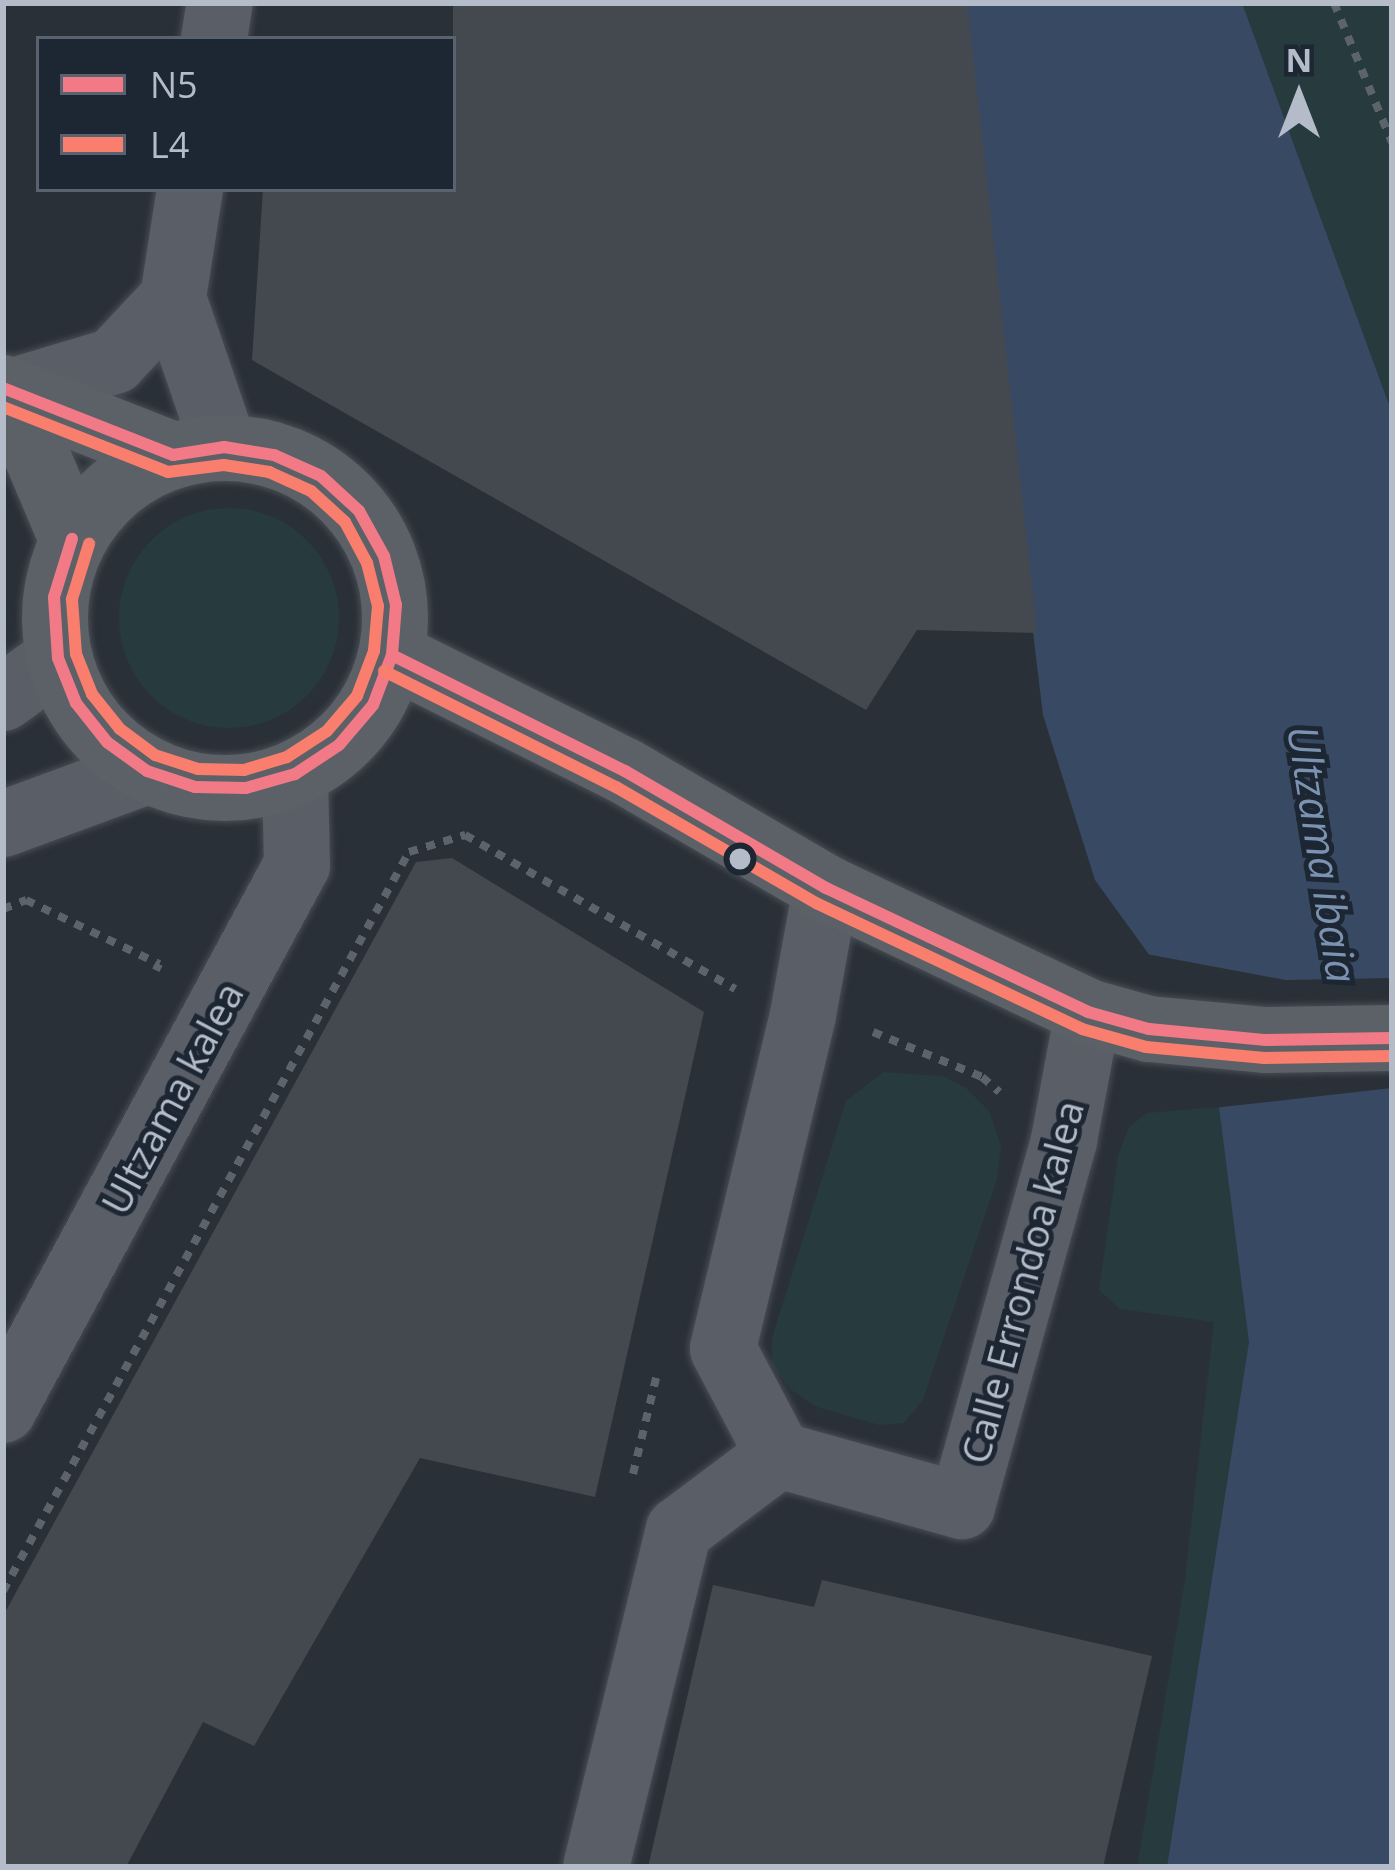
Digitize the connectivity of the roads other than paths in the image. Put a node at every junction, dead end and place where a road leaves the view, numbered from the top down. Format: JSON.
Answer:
{"nodes":[{"id":1,"x":220,"y":3,"type":"edge"},
{"id":2,"x":214,"y":36,"type":"edge"},
{"id":3,"x":190,"y":192,"type":"edge"},
{"id":4,"x":173,"y":298,"type":"junction"},
{"id":5,"x":7,"y":390,"type":"edge"},
{"id":6,"x":198,"y":451,"type":"junction"},
{"id":7,"x":72,"y":539,"type":"junction"},
{"id":8,"x":392,"y":655,"type":"junction"},
{"id":9,"x":58,"y":658,"type":"junction"},
{"id":10,"x":3,"y":698,"type":"edge"},
{"id":11,"x":147,"y":771,"type":"junction"},
{"id":12,"x":296,"y":774,"type":"junction"},
{"id":13,"x":3,"y":824,"type":"edge"},
{"id":14,"x":826,"y":887,"type":"junction"},
{"id":15,"x":1118,"y":1021,"type":"junction"},
{"id":16,"x":1392,"y":1038,"type":"edge"},
{"id":17,"x":3,"y":1410,"type":"edge"},
{"id":18,"x":779,"y":1455,"type":"junction"},
{"id":19,"x":596,"y":1867,"type":"edge"}],
"edges":[{"from":1,"to":2,"type":"street"},
{"from":3,"to":4,"type":"street"},
{"from":4,"to":5,"type":"street"},
{"from":4,"to":6,"type":"street"},
{"from":5,"to":6,"type":"main road"},
{"from":5,"to":7,"type":"main road"},
{"from":6,"to":7,"type":"main road"},
{"from":6,"to":8,"type":"main road"},
{"from":7,"to":9,"type":"main road"},
{"from":8,"to":12,"type":"main road"},
{"from":8,"to":14,"type":"main road"},
{"from":9,"to":10,"type":"street"},
{"from":9,"to":11,"type":"main road"},
{"from":11,"to":12,"type":"main road"},
{"from":11,"to":13,"type":"street"},
{"from":12,"to":17,"type":"street","name":"Ultzama kalea"},
{"from":14,"to":15,"type":"main road"},
{"from":14,"to":18,"type":"street"},
{"from":15,"to":16,"type":"main road"},
{"from":15,"to":18,"type":"street","name":"Calle Errondoa kalea"},
{"from":18,"to":19,"type":"street"}]}
